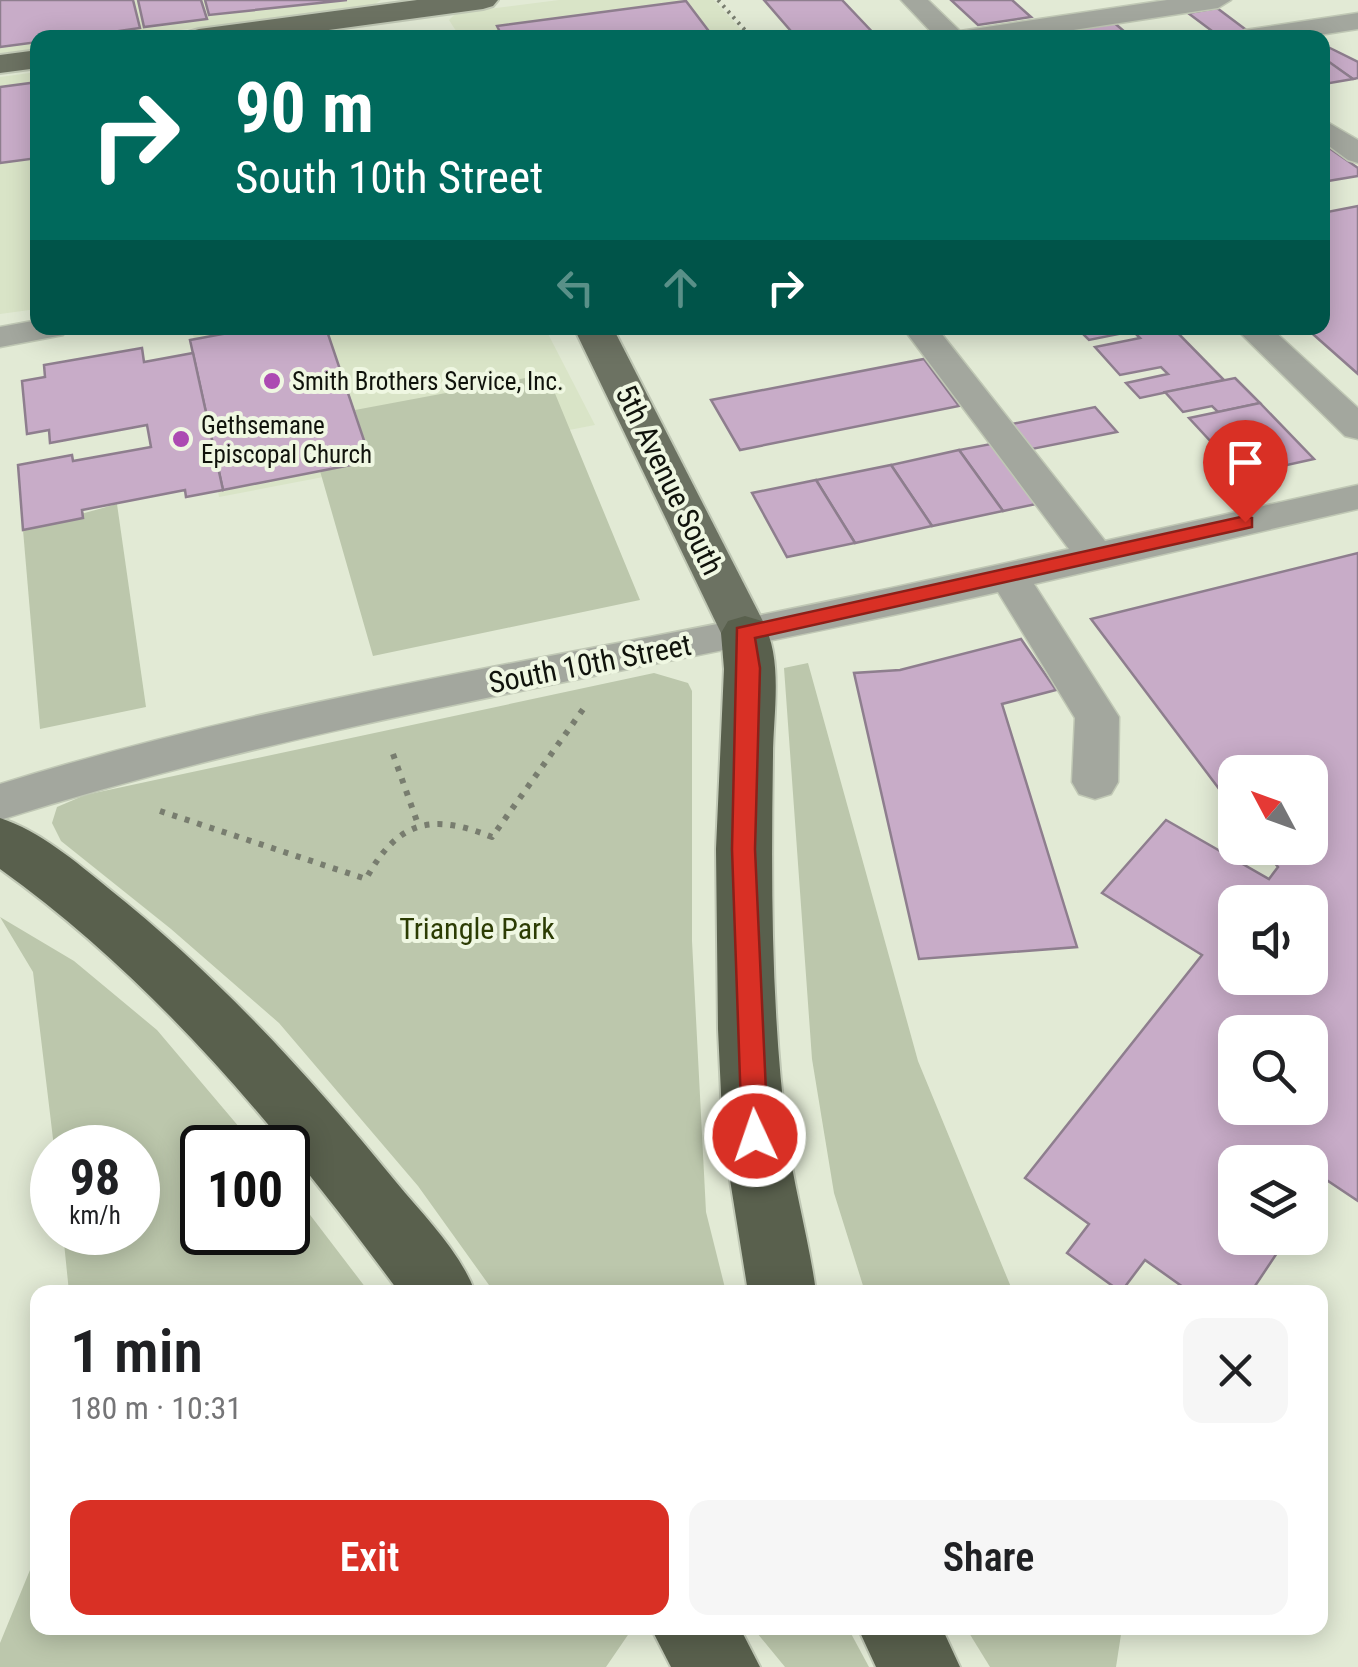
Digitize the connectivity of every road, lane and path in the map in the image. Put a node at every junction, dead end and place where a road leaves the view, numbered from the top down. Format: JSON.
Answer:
{"nodes":[{"id":1,"x":482,"y":0,"type":"edge"},
{"id":2,"x":718,"y":0,"type":"edge"},
{"id":3,"x":914,"y":0,"type":"edge"},
{"id":4,"x":1042,"y":0,"type":"edge"},
{"id":5,"x":1218,"y":0,"type":"edge"},
{"id":6,"x":422,"y":4,"type":"edge"},
{"id":7,"x":1180,"y":10,"type":"edge"},
{"id":8,"x":1358,"y":21,"type":"edge"},
{"id":9,"x":1068,"y":22,"type":"junction"},
{"id":10,"x":251,"y":30,"type":"edge"},
{"id":11,"x":435,"y":30,"type":"edge"},
{"id":12,"x":745,"y":30,"type":"edge"},
{"id":13,"x":944,"y":30,"type":"edge"},
{"id":14,"x":1016,"y":30,"type":"edge"},
{"id":15,"x":1298,"y":30,"type":"edge"},
{"id":16,"x":30,"y":60,"type":"edge"},
{"id":17,"x":0,"y":64,"type":"edge"},
{"id":18,"x":1330,"y":119,"type":"edge"},
{"id":19,"x":1358,"y":154,"type":"edge"},
{"id":20,"x":30,"y":331,"type":"edge"},
{"id":21,"x":596,"y":335,"type":"edge"},
{"id":22,"x":925,"y":335,"type":"edge"},
{"id":23,"x":1259,"y":335,"type":"edge"},
{"id":24,"x":0,"y":336,"type":"edge"},
{"id":25,"x":1358,"y":428,"type":"edge"},
{"id":26,"x":1358,"y":497,"type":"edge"},
{"id":27,"x":1095,"y":556,"type":"junction"},
{"id":28,"x":1008,"y":575,"type":"junction"},
{"id":29,"x":744,"y":633,"type":"junction"},
{"id":30,"x":584,"y":708,"type":"dead end"},
{"id":31,"x":393,"y":754,"type":"dead end"},
{"id":32,"x":1095,"y":782,"type":"dead end"},
{"id":33,"x":0,"y":802,"type":"edge"},
{"id":34,"x":160,"y":811,"type":"dead end"},
{"id":35,"x":419,"y":827,"type":"junction"},
{"id":36,"x":0,"y":840,"type":"edge"},
{"id":37,"x":435,"y":1285,"type":"edge"},
{"id":38,"x":781,"y":1285,"type":"edge"},
{"id":39,"x":696,"y":1635,"type":"edge"},
{"id":40,"x":902,"y":1635,"type":"edge"},
{"id":41,"x":720,"y":1667,"type":"edge"},
{"id":42,"x":920,"y":1667,"type":"edge"}],
"edges":[{"from":1,"to":6,"type":"main road"},
{"from":2,"to":12,"type":"path"},
{"from":3,"to":13,"type":"street"},
{"from":4,"to":9,"type":"street"},
{"from":5,"to":7,"type":"street"},
{"from":6,"to":10,"type":"main road"},
{"from":6,"to":11,"type":"main road"},
{"from":7,"to":9,"type":"street"},
{"from":8,"to":15,"type":"street"},
{"from":9,"to":14,"type":"street"},
{"from":16,"to":17,"type":"main road"},
{"from":18,"to":19,"type":"street"},
{"from":20,"to":24,"type":"street"},
{"from":21,"to":29,"type":"main road","name":"5th Avenue South"},
{"from":22,"to":27,"type":"street"},
{"from":23,"to":25,"type":"street"},
{"from":26,"to":27,"type":"street","name":"South 10th Street"},
{"from":27,"to":28,"type":"street","name":"South 10th Street"},
{"from":28,"to":29,"type":"street","name":"South 10th Street"},
{"from":28,"to":32,"type":"street"},
{"from":29,"to":33,"type":"street","name":"South 10th Street"},
{"from":29,"to":38,"type":"highway"},
{"from":30,"to":35,"type":"path"},
{"from":31,"to":35,"type":"path"},
{"from":34,"to":35,"type":"path"},
{"from":36,"to":37,"type":"highway"},
{"from":39,"to":41,"type":"highway"},
{"from":40,"to":42,"type":"highway"}]}
